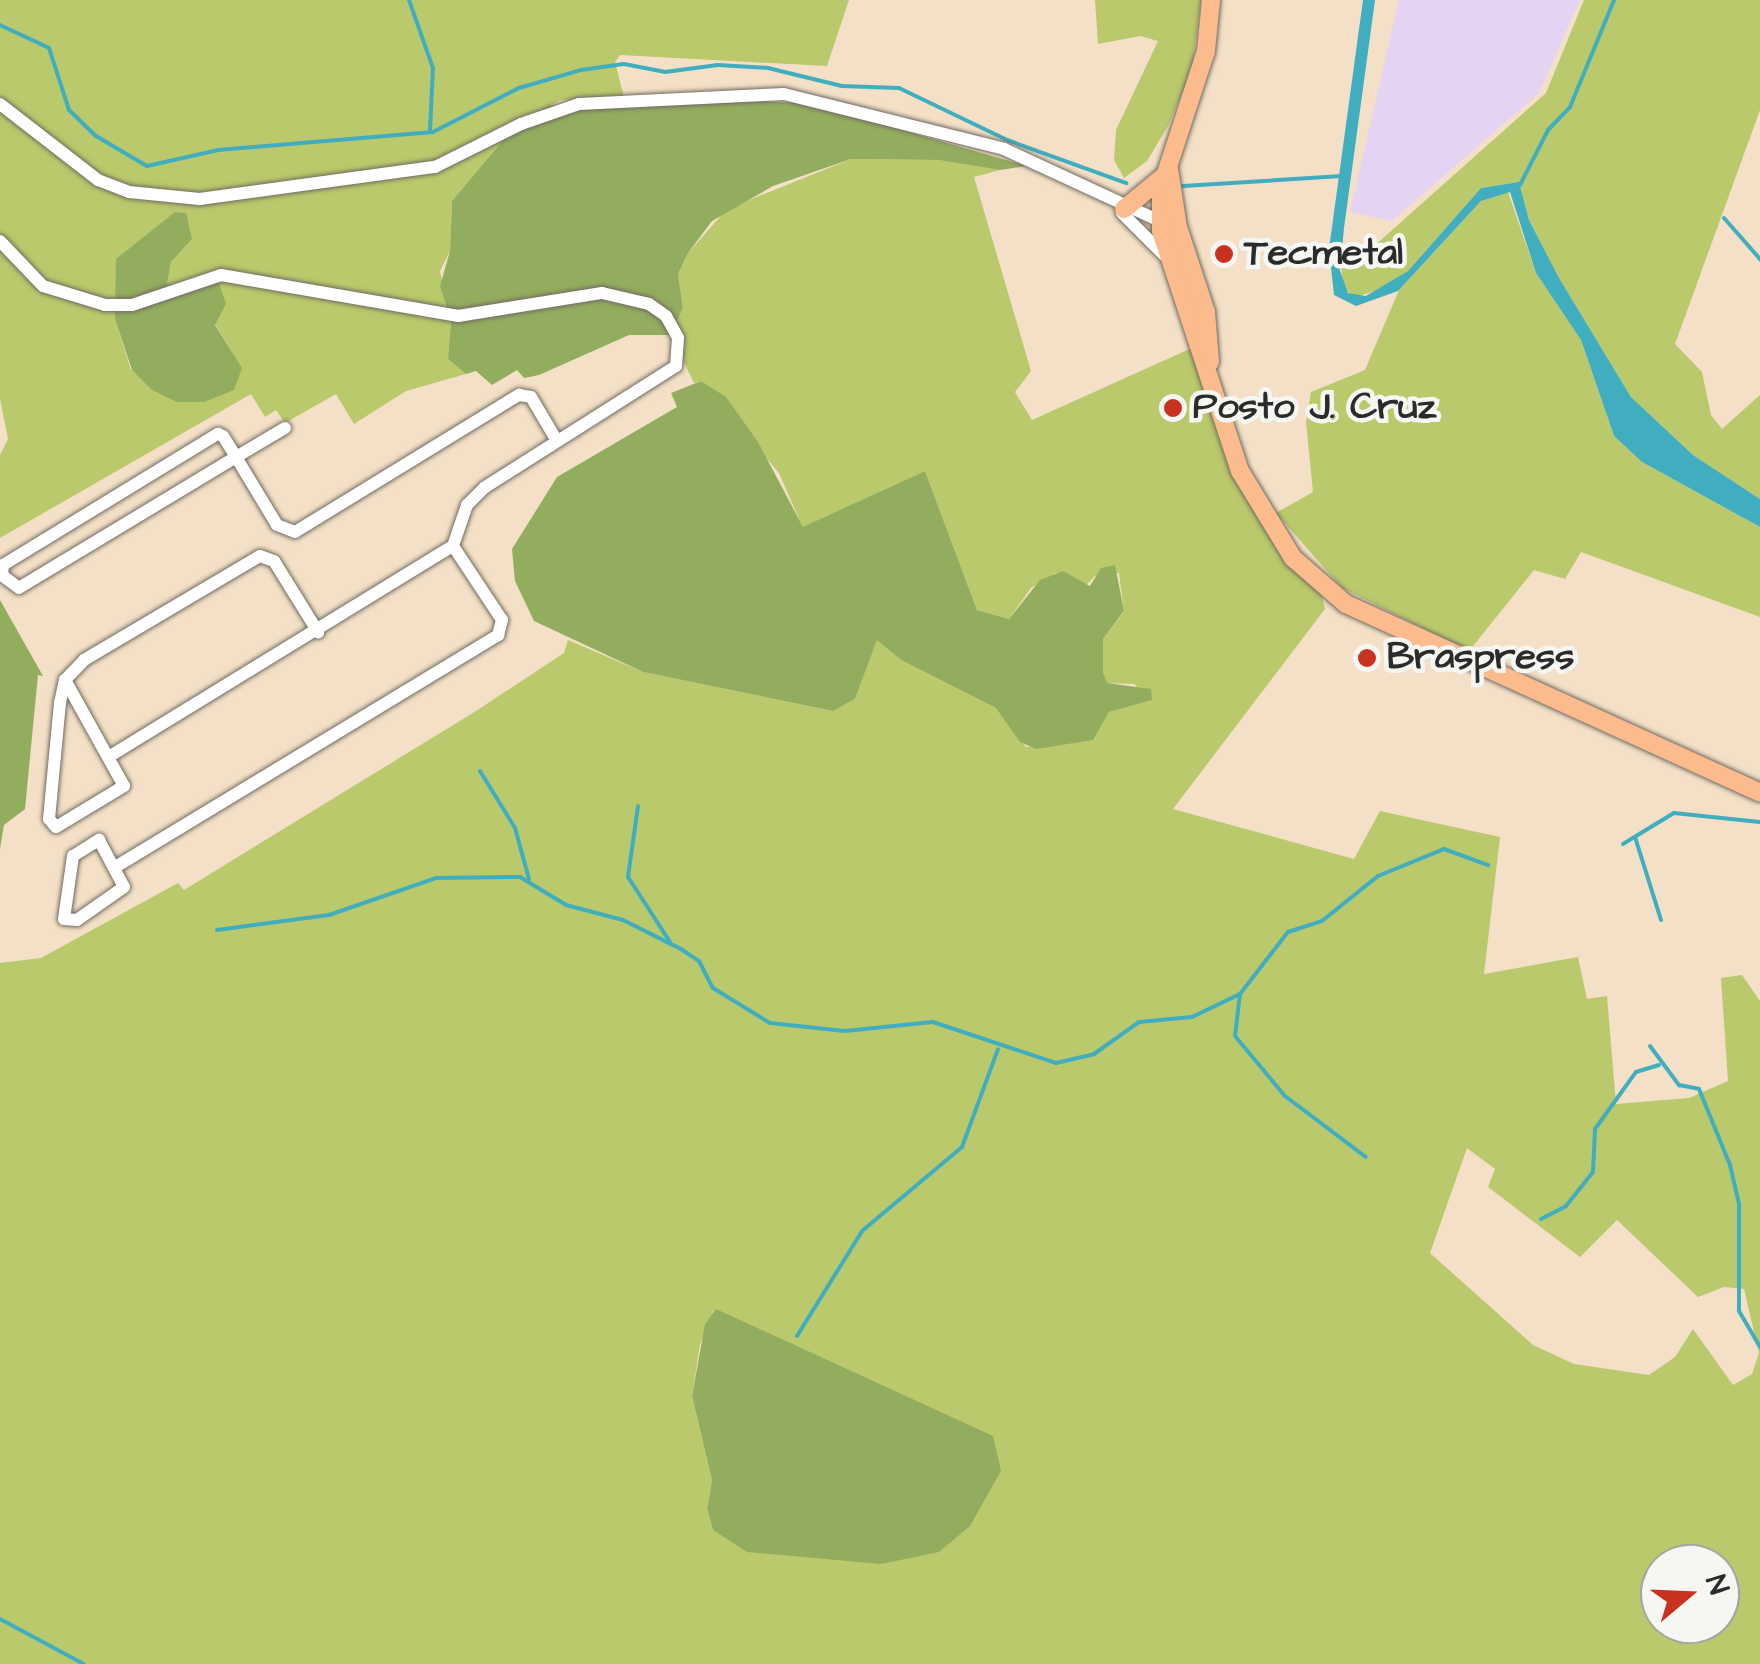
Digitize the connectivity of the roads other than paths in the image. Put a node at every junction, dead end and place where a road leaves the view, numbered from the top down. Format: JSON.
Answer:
{"nodes":[{"id":1,"x":1211,"y":0,"type":"edge"},
{"id":2,"x":0,"y":104,"type":"edge"},
{"id":3,"x":1166,"y":170,"type":"junction"},
{"id":4,"x":1118,"y":207,"type":"junction"},
{"id":5,"x":1169,"y":224,"type":"junction"},
{"id":6,"x":0,"y":241,"type":"edge"},
{"id":7,"x":1171,"y":265,"type":"junction"},
{"id":8,"x":1210,"y":369,"type":"junction"},
{"id":9,"x":285,"y":428,"type":"dead end"},
{"id":10,"x":557,"y":441,"type":"junction"},
{"id":11,"x":236,"y":457,"type":"junction"},
{"id":12,"x":453,"y":546,"type":"junction"},
{"id":13,"x":318,"y":632,"type":"junction"},
{"id":14,"x":65,"y":680,"type":"junction"},
{"id":15,"x":110,"y":756,"type":"junction"},
{"id":16,"x":1760,"y":793,"type":"edge"},
{"id":17,"x":117,"y":866,"type":"junction"}],
"edges":[{"from":1,"to":3,"type":"main road"},
{"from":2,"to":4,"type":"street"},
{"from":3,"to":4,"type":"main road"},
{"from":3,"to":5,"type":"main road"},
{"from":4,"to":5,"type":"street"},
{"from":4,"to":7,"type":"street"},
{"from":5,"to":7,"type":"main road"},
{"from":5,"to":8,"type":"main road"},
{"from":6,"to":10,"type":"street"},
{"from":7,"to":8,"type":"main road"},
{"from":8,"to":16,"type":"main road"},
{"from":9,"to":11,"type":"street"},
{"from":10,"to":11,"type":"street"},
{"from":10,"to":12,"type":"street"},
{"from":11,"to":11,"type":"street"},
{"from":12,"to":13,"type":"street"},
{"from":12,"to":17,"type":"street"},
{"from":13,"to":14,"type":"street"},
{"from":13,"to":15,"type":"street"},
{"from":14,"to":15,"type":"street"},
{"from":14,"to":15,"type":"street"},
{"from":17,"to":17,"type":"street"}]}
